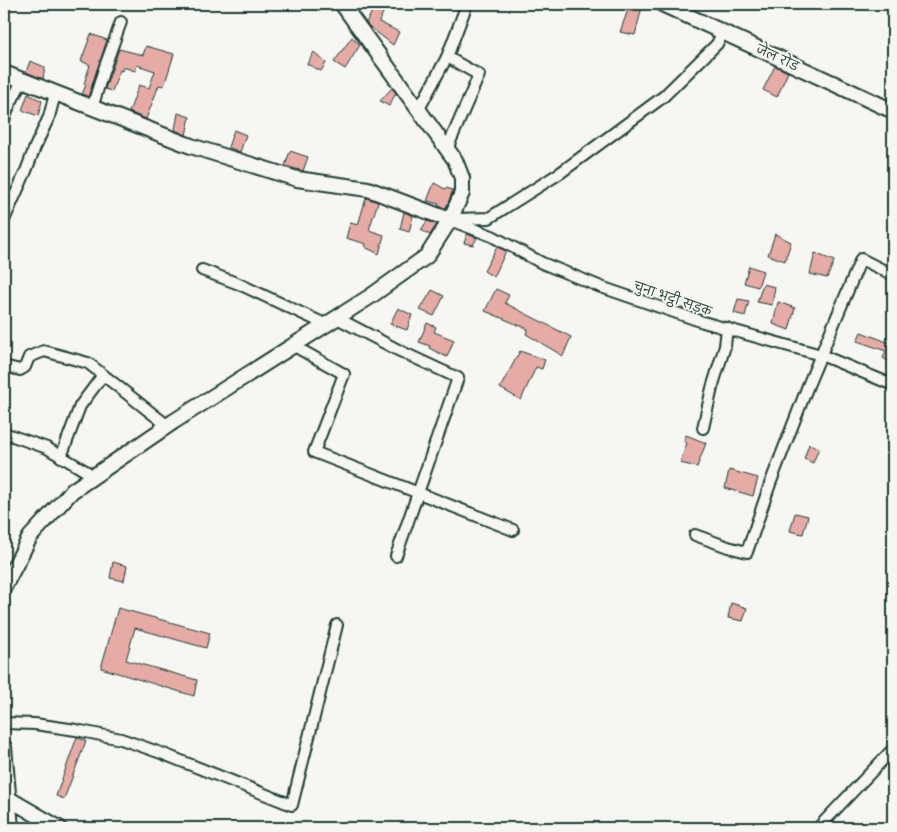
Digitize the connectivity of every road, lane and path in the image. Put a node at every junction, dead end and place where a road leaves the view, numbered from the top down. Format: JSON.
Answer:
{"nodes":[{"id":1,"x":342,"y":4,"type":"edge"},
{"id":2,"x":467,"y":4,"type":"edge"},
{"id":3,"x":662,"y":4,"type":"edge"},
{"id":4,"x":684,"y":8,"type":"edge"},
{"id":5,"x":121,"y":22,"type":"dead end"},
{"id":6,"x":723,"y":31,"type":"junction"},
{"id":7,"x":448,"y":57,"type":"junction"},
{"id":8,"x":4,"y":73,"type":"edge"},
{"id":9,"x":22,"y":81,"type":"junction"},
{"id":10,"x":55,"y":94,"type":"junction"},
{"id":11,"x":92,"y":108,"type":"junction"},
{"id":12,"x":419,"y":109,"type":"junction"},
{"id":13,"x":893,"y":111,"type":"edge"},
{"id":14,"x":4,"y":120,"type":"edge"},
{"id":15,"x":447,"y":148,"type":"junction"},
{"id":16,"x":4,"y":220,"type":"edge"},
{"id":17,"x":450,"y":220,"type":"junction"},
{"id":18,"x":202,"y":270,"type":"dead end"},
{"id":19,"x":893,"y":275,"type":"edge"},
{"id":20,"x":332,"y":321,"type":"junction"},
{"id":21,"x":727,"y":328,"type":"junction"},
{"id":22,"x":294,"y":346,"type":"junction"},
{"id":23,"x":821,"y":355,"type":"junction"},
{"id":24,"x":4,"y":366,"type":"edge"},
{"id":25,"x":103,"y":375,"type":"junction"},
{"id":26,"x":893,"y":385,"type":"edge"},
{"id":27,"x":168,"y":426,"type":"junction"},
{"id":28,"x":703,"y":428,"type":"dead end"},
{"id":29,"x":4,"y":433,"type":"edge"},
{"id":30,"x":61,"y":456,"type":"junction"},
{"id":31,"x":94,"y":476,"type":"junction"},
{"id":32,"x":418,"y":493,"type":"junction"},
{"id":33,"x":512,"y":530,"type":"dead end"},
{"id":34,"x":694,"y":535,"type":"dead end"},
{"id":35,"x":396,"y":556,"type":"dead end"},
{"id":36,"x":4,"y":587,"type":"edge"},
{"id":37,"x":337,"y":624,"type":"dead end"},
{"id":38,"x":4,"y":724,"type":"edge"},
{"id":39,"x":4,"y":747,"type":"edge"},
{"id":40,"x":893,"y":749,"type":"edge"},
{"id":41,"x":6,"y":798,"type":"edge"},
{"id":42,"x":11,"y":828,"type":"edge"},
{"id":43,"x":59,"y":828,"type":"edge"},
{"id":44,"x":819,"y":828,"type":"edge"}],
"edges":[{"from":1,"to":12,"type":"street"},
{"from":2,"to":7,"type":"street"},
{"from":3,"to":4,"type":"street","name":"जेल रोड"},
{"from":4,"to":6,"type":"street","name":"जेल रोड"},
{"from":5,"to":11,"type":"street"},
{"from":6,"to":13,"type":"street","name":"जेल रोड"},
{"from":6,"to":17,"type":"street"},
{"from":7,"to":12,"type":"street"},
{"from":7,"to":15,"type":"street"},
{"from":8,"to":9,"type":"street"},
{"from":9,"to":10,"type":"street"},
{"from":9,"to":14,"type":"street"},
{"from":10,"to":11,"type":"street"},
{"from":10,"to":16,"type":"street"},
{"from":11,"to":17,"type":"street"},
{"from":12,"to":15,"type":"street"},
{"from":15,"to":17,"type":"street"},
{"from":17,"to":20,"type":"street"},
{"from":17,"to":21,"type":"street","name":"चुना भट्ठी सड़क"},
{"from":18,"to":20,"type":"street"},
{"from":19,"to":23,"type":"street"},
{"from":20,"to":22,"type":"street"},
{"from":20,"to":32,"type":"street"},
{"from":21,"to":23,"type":"street","name":"चुना भट्ठी सड़क"},
{"from":21,"to":28,"type":"street"},
{"from":22,"to":27,"type":"street"},
{"from":22,"to":32,"type":"street"},
{"from":23,"to":26,"type":"street","name":"चुना भट्ठी सड़क"},
{"from":23,"to":34,"type":"street"},
{"from":24,"to":25,"type":"street"},
{"from":25,"to":27,"type":"street"},
{"from":25,"to":30,"type":"street"},
{"from":27,"to":31,"type":"street"},
{"from":29,"to":30,"type":"street"},
{"from":30,"to":31,"type":"street"},
{"from":31,"to":36,"type":"street"},
{"from":32,"to":33,"type":"street"},
{"from":32,"to":35,"type":"street"},
{"from":37,"to":38,"type":"street"},
{"from":39,"to":41,"type":"street"},
{"from":40,"to":44,"type":"street"},
{"from":41,"to":42,"type":"street"},
{"from":41,"to":43,"type":"street"}]}
